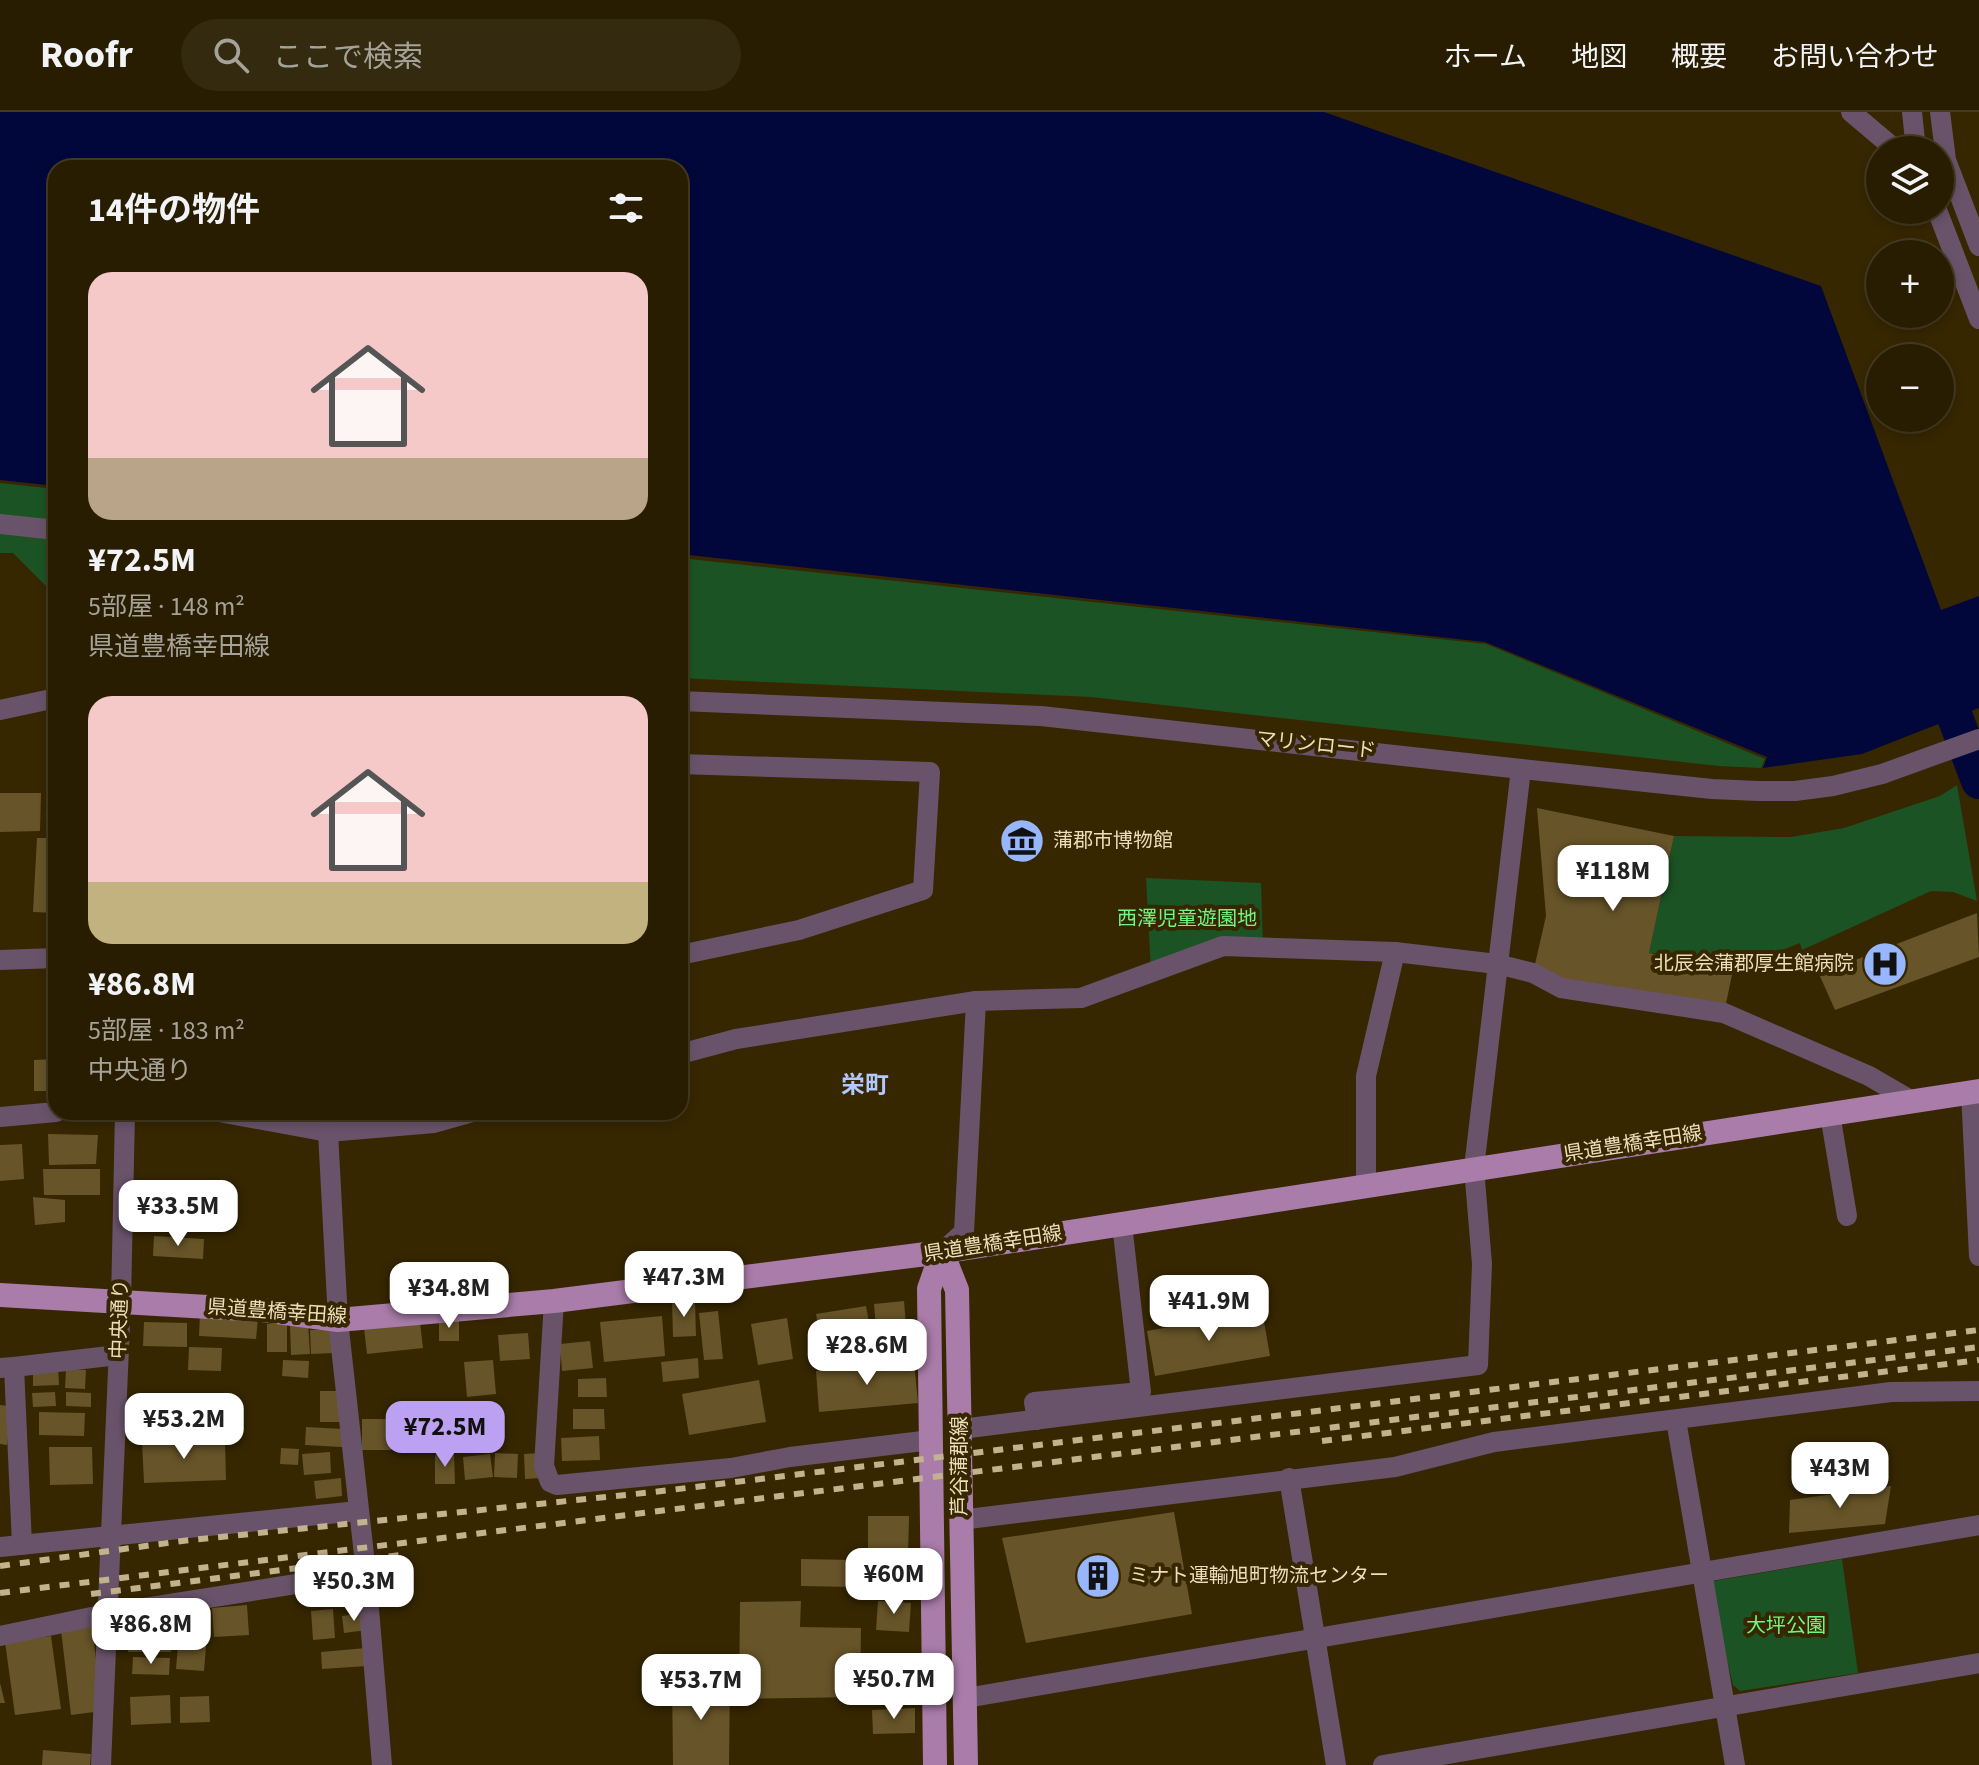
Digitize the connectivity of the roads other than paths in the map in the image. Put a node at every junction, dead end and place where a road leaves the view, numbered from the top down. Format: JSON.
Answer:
{"nodes":[{"id":1,"x":1851,"y":112,"type":"edge"},
{"id":2,"x":1912,"y":112,"type":"edge"},
{"id":3,"x":1940,"y":112,"type":"edge"},
{"id":4,"x":1879,"y":136,"type":"edge"},
{"id":5,"x":1915,"y":136,"type":"edge"},
{"id":6,"x":1941,"y":224,"type":"edge"},
{"id":7,"x":1979,"y":246,"type":"edge"},
{"id":8,"x":1979,"y":319,"type":"edge"},
{"id":9,"x":0,"y":524,"type":"edge"},
{"id":10,"x":48,"y":529,"type":"edge"},
{"id":11,"x":48,"y":700,"type":"edge"},
{"id":12,"x":688,"y":701,"type":"edge"},
{"id":13,"x":0,"y":710,"type":"edge"},
{"id":14,"x":1979,"y":739,"type":"edge"},
{"id":15,"x":688,"y":764,"type":"edge"},
{"id":16,"x":1521,"y":769,"type":"junction"},
{"id":17,"x":1395,"y":952,"type":"junction"},
{"id":18,"x":688,"y":953,"type":"edge"},
{"id":19,"x":48,"y":958,"type":"edge"},
{"id":20,"x":0,"y":960,"type":"edge"},
{"id":21,"x":1497,"y":964,"type":"junction"},
{"id":22,"x":976,"y":1001,"type":"junction"},
{"id":23,"x":688,"y":1052,"type":"edge"},
{"id":24,"x":1975,"y":1091,"type":"edge"},
{"id":25,"x":1912,"y":1101,"type":"junction"},
{"id":26,"x":48,"y":1113,"type":"edge"},
{"id":27,"x":1830,"y":1114,"type":"junction"},
{"id":28,"x":0,"y":1117,"type":"edge"},
{"id":29,"x":125,"y":1120,"type":"edge"},
{"id":30,"x":263,"y":1120,"type":"edge"},
{"id":31,"x":445,"y":1120,"type":"edge"},
{"id":32,"x":328,"y":1132,"type":"junction"},
{"id":33,"x":1474,"y":1168,"type":"junction"},
{"id":34,"x":1366,"y":1185,"type":"junction"},
{"id":35,"x":1978,"y":1211,"type":"edge"},
{"id":36,"x":1847,"y":1216,"type":"dead end"},
{"id":37,"x":1122,"y":1224,"type":"junction"},
{"id":38,"x":942,"y":1252,"type":"junction"},
{"id":39,"x":1979,"y":1256,"type":"edge"},
{"id":40,"x":0,"y":1295,"type":"edge"},
{"id":41,"x":121,"y":1301,"type":"junction"},
{"id":42,"x":554,"y":1301,"type":"junction"},
{"id":43,"x":338,"y":1320,"type":"junction"},
{"id":44,"x":118,"y":1355,"type":"junction"},
{"id":45,"x":7,"y":1368,"type":"edge"},
{"id":46,"x":1979,"y":1391,"type":"edge"},
{"id":47,"x":1037,"y":1420,"type":"junction"},
{"id":48,"x":1676,"y":1420,"type":"junction"},
{"id":49,"x":961,"y":1429,"type":"junction"},
{"id":50,"x":931,"y":1440,"type":"junction"},
{"id":51,"x":1289,"y":1478,"type":"junction"},
{"id":52,"x":358,"y":1511,"type":"junction"},
{"id":53,"x":960,"y":1520,"type":"junction"},
{"id":54,"x":1979,"y":1525,"type":"edge"},
{"id":55,"x":110,"y":1538,"type":"junction"},
{"id":56,"x":22,"y":1545,"type":"junction"},
{"id":57,"x":0,"y":1547,"type":"edge"},
{"id":58,"x":1703,"y":1571,"type":"junction"},
{"id":59,"x":366,"y":1573,"type":"junction"},
{"id":60,"x":106,"y":1614,"type":"junction"},
{"id":61,"x":0,"y":1636,"type":"edge"},
{"id":62,"x":1314,"y":1638,"type":"junction"},
{"id":63,"x":1979,"y":1663,"type":"edge"},
{"id":64,"x":966,"y":1698,"type":"junction"},
{"id":65,"x":1724,"y":1705,"type":"junction"},
{"id":66,"x":101,"y":1765,"type":"edge"},
{"id":67,"x":382,"y":1765,"type":"edge"},
{"id":68,"x":935,"y":1765,"type":"edge"},
{"id":69,"x":966,"y":1765,"type":"edge"},
{"id":70,"x":1336,"y":1765,"type":"edge"},
{"id":71,"x":1383,"y":1765,"type":"edge"},
{"id":72,"x":1735,"y":1765,"type":"edge"}],
"edges":[{"from":1,"to":4,"type":"street"},
{"from":2,"to":5,"type":"street"},
{"from":3,"to":7,"type":"street"},
{"from":6,"to":8,"type":"street"},
{"from":9,"to":10,"type":"street"},
{"from":11,"to":13,"type":"street"},
{"from":12,"to":16,"type":"street","name":"マリンロード"},
{"from":14,"to":16,"type":"street","name":"マリンロード"},
{"from":15,"to":18,"type":"street"},
{"from":16,"to":21,"type":"street"},
{"from":17,"to":21,"type":"street"},
{"from":17,"to":22,"type":"street"},
{"from":17,"to":34,"type":"street"},
{"from":19,"to":20,"type":"street"},
{"from":21,"to":25,"type":"street"},
{"from":21,"to":33,"type":"street"},
{"from":22,"to":23,"type":"street"},
{"from":22,"to":38,"type":"street"},
{"from":24,"to":25,"type":"main road","name":"県道豊橋幸田線"},
{"from":24,"to":35,"type":"street"},
{"from":25,"to":27,"type":"main road","name":"県道豊橋幸田線"},
{"from":26,"to":28,"type":"street"},
{"from":27,"to":33,"type":"main road","name":"県道豊橋幸田線"},
{"from":27,"to":36,"type":"street"},
{"from":29,"to":41,"type":"street","name":"中央通り"},
{"from":30,"to":32,"type":"street"},
{"from":31,"to":32,"type":"street"},
{"from":32,"to":43,"type":"street"},
{"from":33,"to":34,"type":"main road","name":"県道豊橋幸田線"},
{"from":33,"to":47,"type":"street"},
{"from":34,"to":37,"type":"main road","name":"県道豊橋幸田線"},
{"from":35,"to":39,"type":"street"},
{"from":37,"to":38,"type":"main road","name":"県道豊橋幸田線"},
{"from":37,"to":47,"type":"street"},
{"from":38,"to":42,"type":"main road","name":"県道豊橋幸田線"},
{"from":38,"to":49,"type":"main road","name":"芦谷蒲郡線"},
{"from":38,"to":50,"type":"main road","name":"芦谷蒲郡線"},
{"from":40,"to":41,"type":"main road","name":"県道豊橋幸田線"},
{"from":41,"to":43,"type":"main road","name":"県道豊橋幸田線"},
{"from":41,"to":44,"type":"street","name":"中央通り"},
{"from":42,"to":43,"type":"main road","name":"県道豊橋幸田線"},
{"from":42,"to":50,"type":"street"},
{"from":43,"to":52,"type":"street"},
{"from":44,"to":45,"type":"street"},
{"from":44,"to":55,"type":"street","name":"中央通り"},
{"from":45,"to":56,"type":"street"},
{"from":46,"to":48,"type":"street"},
{"from":47,"to":49,"type":"street"},
{"from":48,"to":51,"type":"street"},
{"from":48,"to":58,"type":"street"},
{"from":49,"to":53,"type":"main road","name":"芦谷蒲郡線"},
{"from":50,"to":68,"type":"main road","name":"芦谷蒲郡線"},
{"from":51,"to":53,"type":"street"},
{"from":51,"to":62,"type":"street"},
{"from":52,"to":55,"type":"street"},
{"from":52,"to":59,"type":"street"},
{"from":53,"to":64,"type":"main road","name":"芦谷蒲郡線"},
{"from":54,"to":58,"type":"street"},
{"from":55,"to":56,"type":"street"},
{"from":55,"to":60,"type":"street","name":"中央通り"},
{"from":56,"to":57,"type":"street"},
{"from":58,"to":62,"type":"street"},
{"from":58,"to":65,"type":"street"},
{"from":59,"to":60,"type":"street"},
{"from":59,"to":67,"type":"street"},
{"from":60,"to":61,"type":"street"},
{"from":60,"to":66,"type":"street","name":"中央通り"},
{"from":62,"to":64,"type":"street"},
{"from":62,"to":70,"type":"street"},
{"from":63,"to":65,"type":"street"},
{"from":64,"to":69,"type":"main road","name":"芦谷蒲郡線"},
{"from":65,"to":71,"type":"street"},
{"from":65,"to":72,"type":"street"}]}
